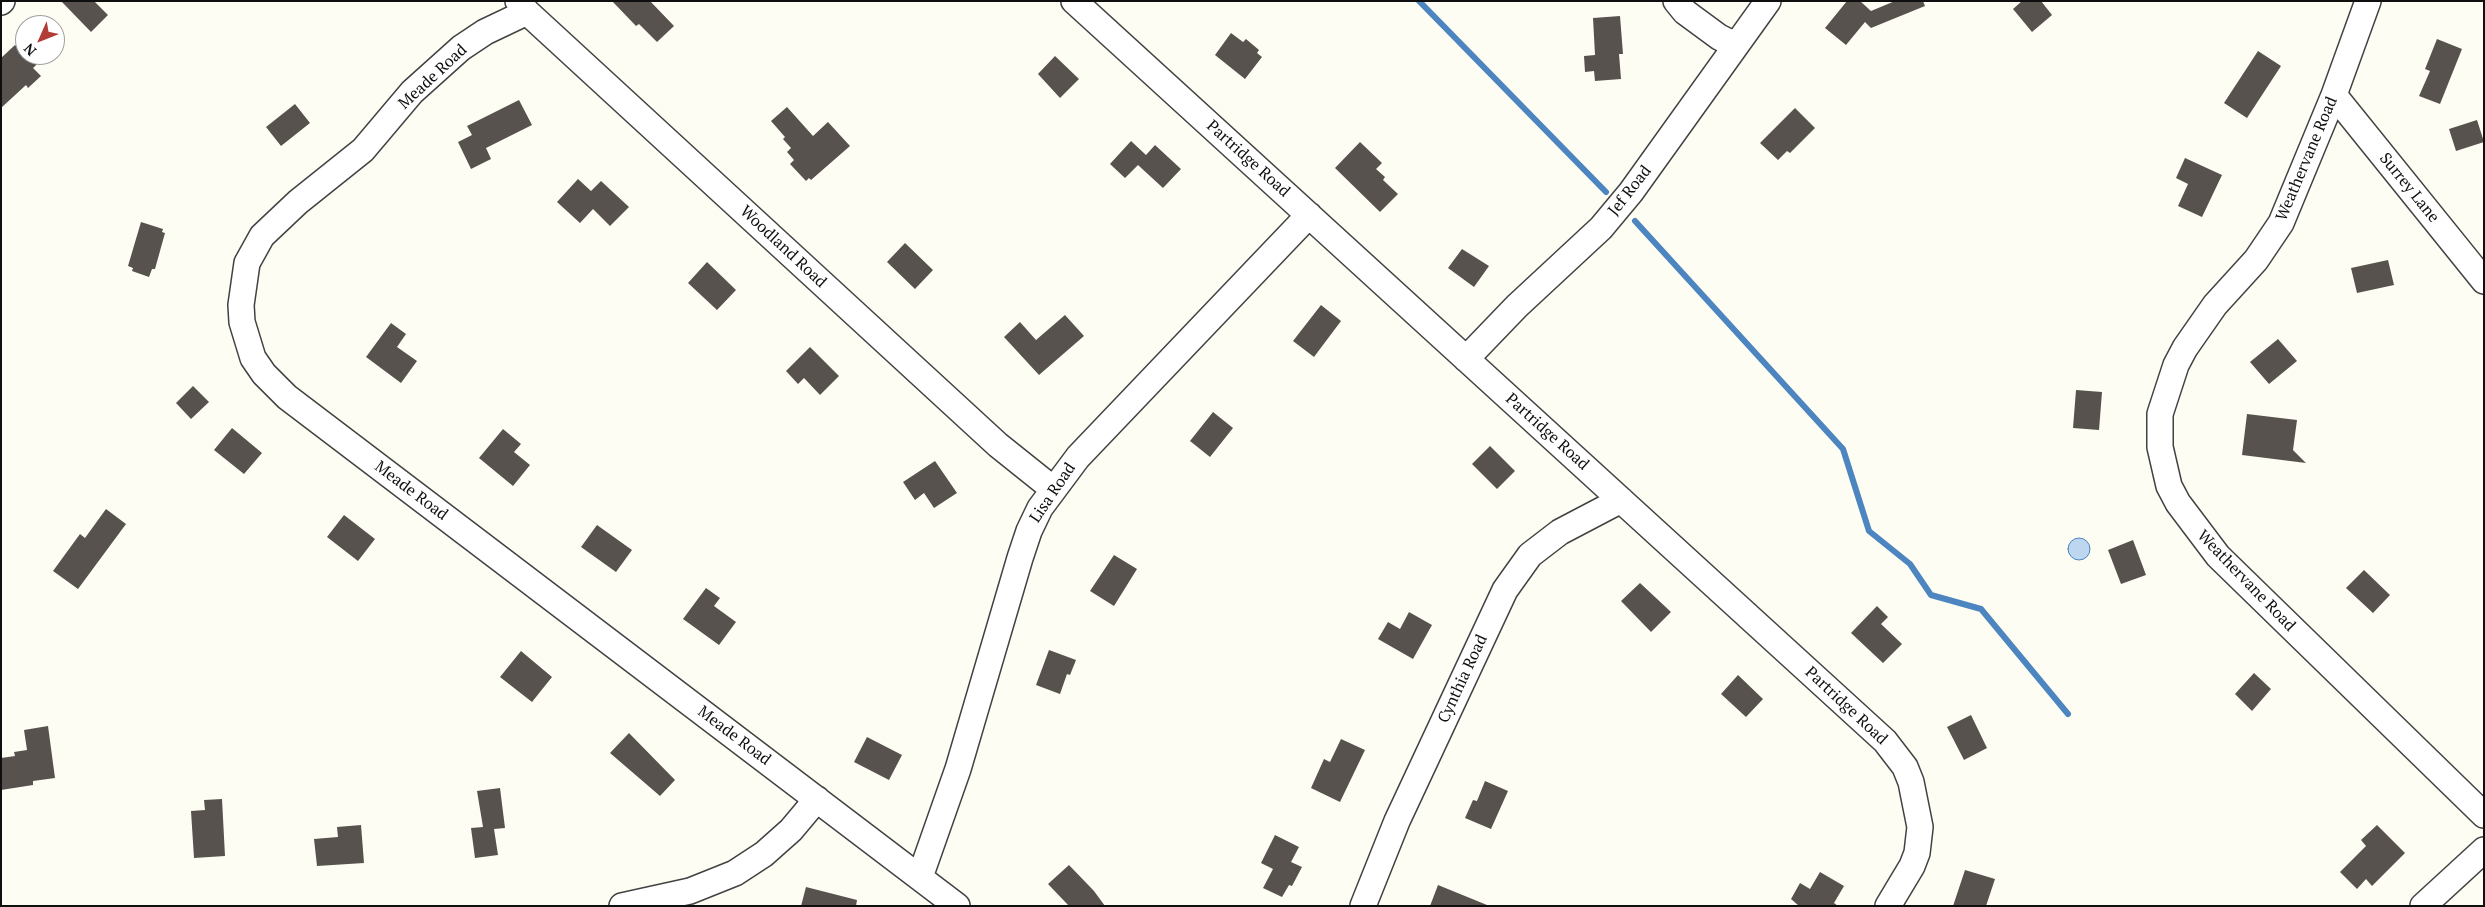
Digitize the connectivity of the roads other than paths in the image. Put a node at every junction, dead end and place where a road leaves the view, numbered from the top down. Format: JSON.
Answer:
{"nodes":[{"id":1,"x":1074,"y":1,"type":"edge"},
{"id":2,"x":1676,"y":1,"type":"edge"},
{"id":3,"x":1768,"y":1,"type":"edge"},
{"id":4,"x":2368,"y":1,"type":"edge"},
{"id":5,"x":522,"y":7,"type":"edge"},
{"id":6,"x":1735,"y":46,"type":"junction"},
{"id":7,"x":2334,"y":95,"type":"junction"},
{"id":8,"x":1308,"y":215,"type":"junction"},
{"id":9,"x":2484,"y":281,"type":"edge"},
{"id":10,"x":1466,"y":358,"type":"junction"},
{"id":11,"x":1053,"y":489,"type":"junction"},
{"id":12,"x":1621,"y":500,"type":"junction"},
{"id":13,"x":817,"y":799,"type":"junction"},
{"id":14,"x":2484,"y":816,"type":"edge"},
{"id":15,"x":2484,"y":850,"type":"edge"},
{"id":16,"x":920,"y":877,"type":"junction"},
{"id":17,"x":622,"y":906,"type":"edge"},
{"id":18,"x":957,"y":906,"type":"edge"},
{"id":19,"x":1363,"y":906,"type":"edge"},
{"id":20,"x":1888,"y":906,"type":"edge"},
{"id":21,"x":2423,"y":906,"type":"edge"}],
"edges":[{"from":1,"to":8,"type":"street","name":"Partridge Road"},
{"from":2,"to":6,"type":"street"},
{"from":3,"to":6,"type":"street","name":"Jef Road"},
{"from":4,"to":7,"type":"street","name":"Weathervane Road"},
{"from":5,"to":11,"type":"street","name":"Woodland Road"},
{"from":5,"to":13,"type":"street","name":"Meade Road"},
{"from":6,"to":10,"type":"street","name":"Jef Road"},
{"from":7,"to":9,"type":"street","name":"Surrey Lane"},
{"from":7,"to":14,"type":"street","name":"Weathervane Road"},
{"from":8,"to":10,"type":"street","name":"Partridge Road"},
{"from":8,"to":11,"type":"street","name":"Lisa Road"},
{"from":10,"to":12,"type":"street","name":"Partridge Road"},
{"from":11,"to":16,"type":"street","name":"Lisa Road"},
{"from":12,"to":19,"type":"street","name":"Cynthia Road"},
{"from":12,"to":20,"type":"street","name":"Partridge Road"},
{"from":13,"to":16,"type":"street","name":"Meade Road"},
{"from":13,"to":17,"type":"street"},
{"from":15,"to":21,"type":"street"},
{"from":16,"to":18,"type":"street","name":"Meade Road"}]}
